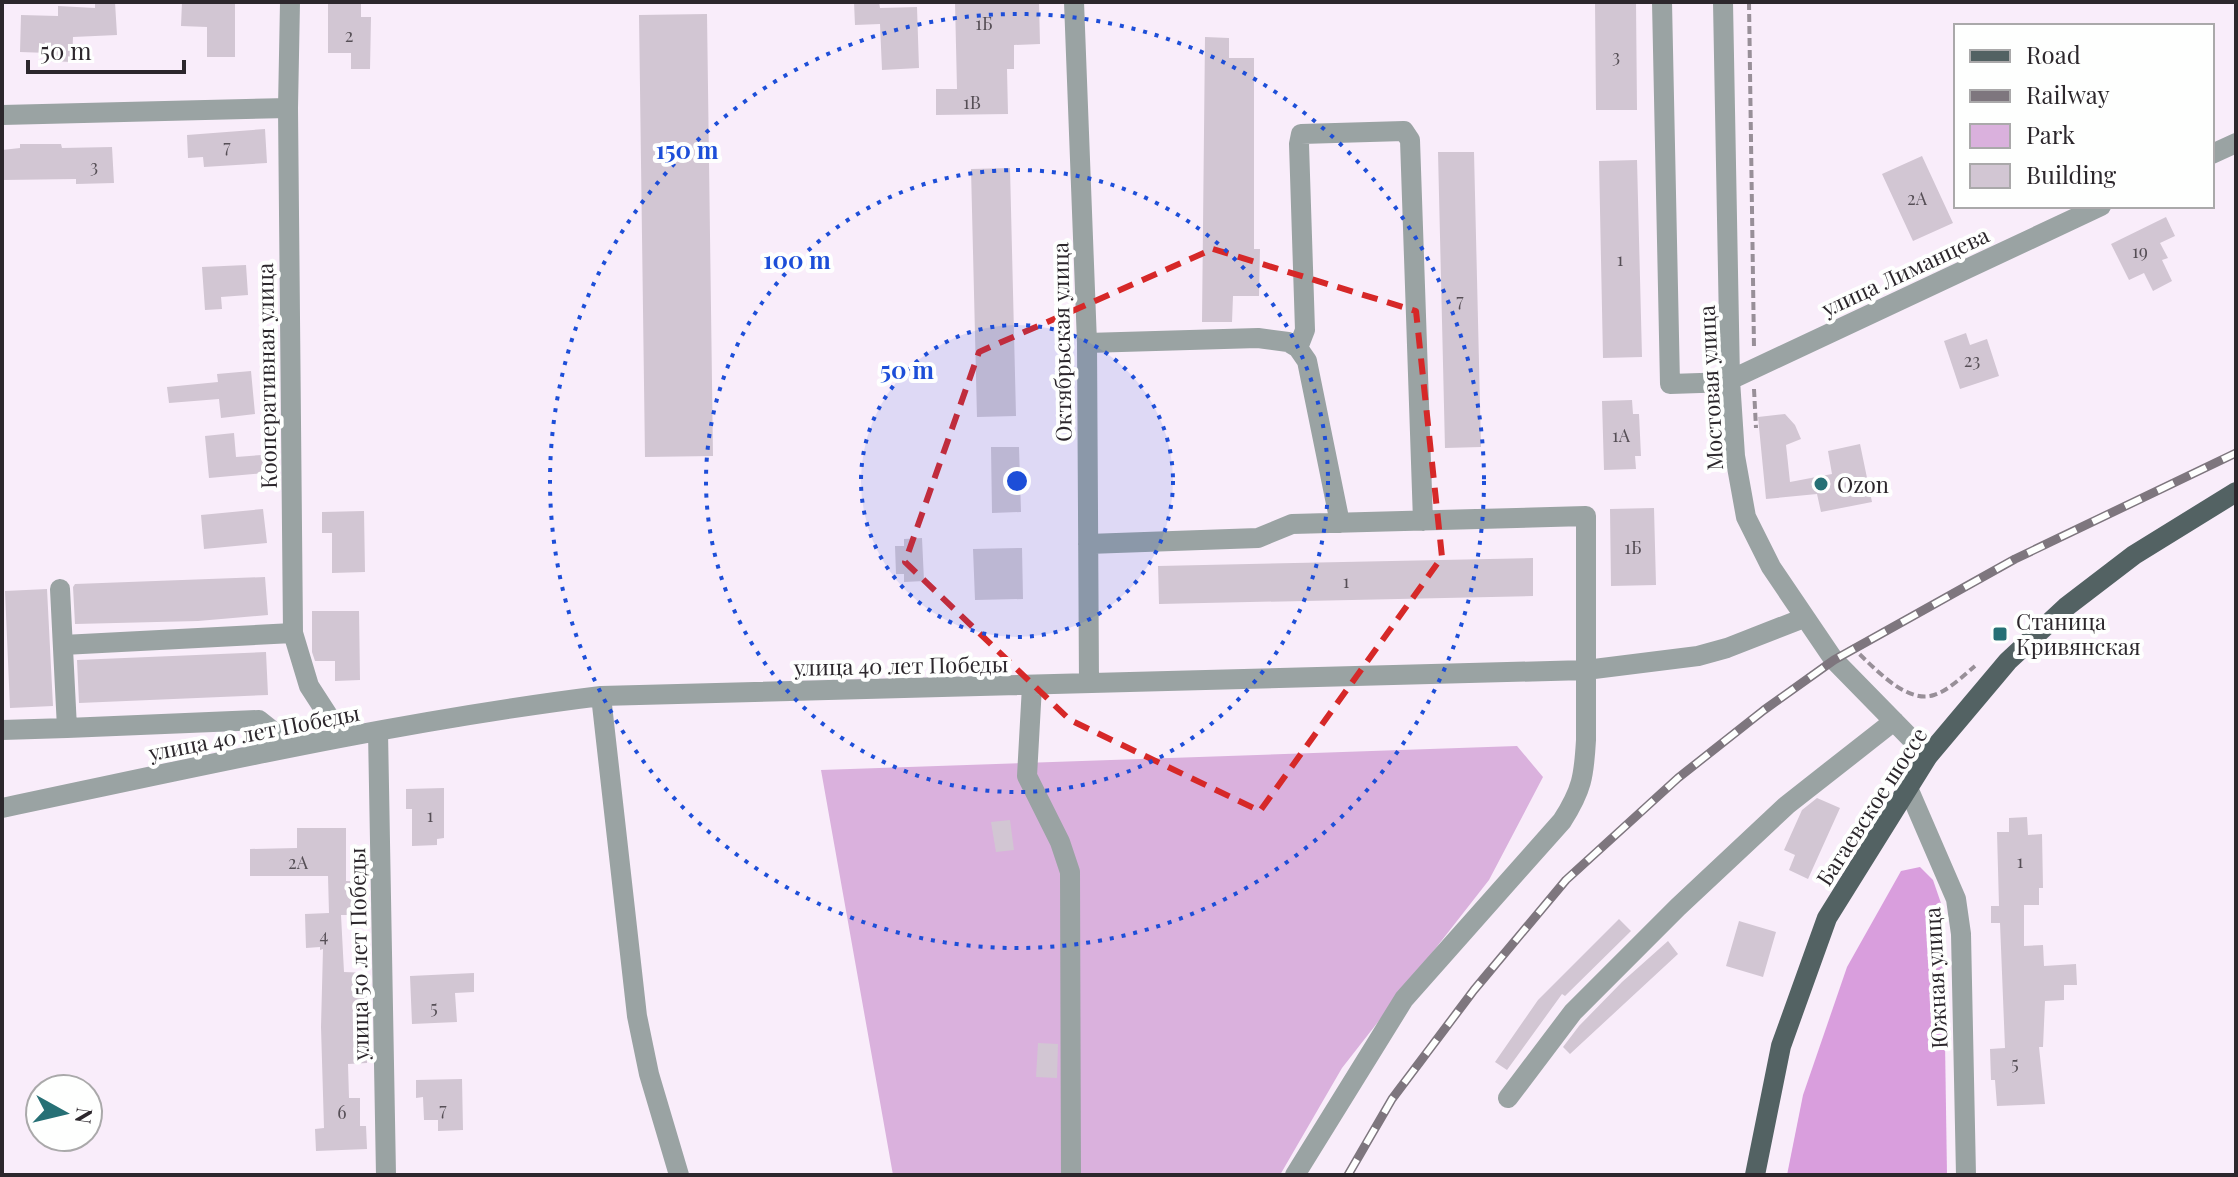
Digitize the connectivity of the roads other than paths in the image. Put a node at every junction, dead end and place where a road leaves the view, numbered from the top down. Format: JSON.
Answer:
{"nodes":[{"id":1,"x":290,"y":2,"type":"edge"},
{"id":2,"x":1074,"y":2,"type":"edge"},
{"id":3,"x":1662,"y":2,"type":"edge"},
{"id":4,"x":1723,"y":2,"type":"edge"},
{"id":5,"x":288,"y":108,"type":"junction"},
{"id":6,"x":2,"y":115,"type":"edge"},
{"id":7,"x":2236,"y":143,"type":"edge"},
{"id":8,"x":2214,"y":153,"type":"edge"},
{"id":9,"x":2097,"y":208,"type":"edge"},
{"id":10,"x":1087,"y":343,"type":"junction"},
{"id":11,"x":1298,"y":348,"type":"junction"},
{"id":12,"x":1730,"y":381,"type":"junction"},
{"id":13,"x":2236,"y":492,"type":"edge"},
{"id":14,"x":1423,"y":521,"type":"junction"},
{"id":15,"x":1340,"y":523,"type":"junction"},
{"id":16,"x":1088,"y":544,"type":"junction"},
{"id":17,"x":60,"y":589,"type":"dead end"},
{"id":18,"x":1804,"y":618,"type":"junction"},
{"id":19,"x":293,"y":633,"type":"junction"},
{"id":20,"x":63,"y":645,"type":"junction"},
{"id":21,"x":1586,"y":670,"type":"junction"},
{"id":22,"x":1089,"y":682,"type":"junction"},
{"id":23,"x":1032,"y":686,"type":"junction"},
{"id":24,"x":601,"y":696,"type":"junction"},
{"id":25,"x":1894,"y":721,"type":"junction"},
{"id":26,"x":67,"y":728,"type":"junction"},
{"id":27,"x":2,"y":730,"type":"edge"},
{"id":28,"x":378,"y":731,"type":"junction"},
{"id":29,"x":342,"y":737,"type":"junction"},
{"id":30,"x":293,"y":747,"type":"junction"},
{"id":31,"x":1928,"y":756,"type":"junction"},
{"id":32,"x":1908,"y":788,"type":"junction"},
{"id":33,"x":2,"y":808,"type":"edge"},
{"id":34,"x":1508,"y":1098,"type":"dead end"},
{"id":35,"x":386,"y":1175,"type":"edge"},
{"id":36,"x":679,"y":1175,"type":"edge"},
{"id":37,"x":1071,"y":1175,"type":"edge"},
{"id":38,"x":1295,"y":1175,"type":"edge"},
{"id":39,"x":1755,"y":1175,"type":"edge"},
{"id":40,"x":1966,"y":1175,"type":"edge"}],
"edges":[{"from":1,"to":5,"type":"street","name":"Кооперативная улица"},
{"from":2,"to":10,"type":"street","name":"Октябрьская улица"},
{"from":3,"to":12,"type":"street"},
{"from":4,"to":12,"type":"street","name":"Мостовая улица"},
{"from":5,"to":6,"type":"street"},
{"from":5,"to":19,"type":"street","name":"Кооперативная улица"},
{"from":7,"to":8,"type":"street"},
{"from":9,"to":12,"type":"street","name":"улица Лиманцева"},
{"from":10,"to":11,"type":"street"},
{"from":10,"to":16,"type":"street","name":"Октябрьская улица"},
{"from":11,"to":14,"type":"street"},
{"from":11,"to":15,"type":"street"},
{"from":12,"to":18,"type":"street","name":"Мостовая улица"},
{"from":13,"to":31,"type":"main road","name":"Багаевское шоссе"},
{"from":14,"to":15,"type":"street"},
{"from":14,"to":21,"type":"street"},
{"from":15,"to":16,"type":"street"},
{"from":16,"to":22,"type":"street","name":"Октябрьская улица"},
{"from":17,"to":20,"type":"street"},
{"from":18,"to":21,"type":"street","name":"улица 40 лет Победы"},
{"from":18,"to":25,"type":"street","name":"Мостовая улица"},
{"from":19,"to":20,"type":"street"},
{"from":19,"to":29,"type":"street","name":"Кооперативная улица"},
{"from":20,"to":26,"type":"street"},
{"from":21,"to":22,"type":"street","name":"улица 40 лет Победы"},
{"from":21,"to":38,"type":"street"},
{"from":22,"to":23,"type":"street","name":"улица 40 лет Победы"},
{"from":23,"to":24,"type":"street","name":"улица 40 лет Победы"},
{"from":23,"to":37,"type":"street"},
{"from":24,"to":28,"type":"street","name":"улица 40 лет Победы"},
{"from":24,"to":36,"type":"street"},
{"from":25,"to":31,"type":"street","name":"Мостовая улица"},
{"from":25,"to":34,"type":"street"},
{"from":26,"to":27,"type":"street"},
{"from":26,"to":30,"type":"street"},
{"from":28,"to":29,"type":"street","name":"улица 40 лет Победы"},
{"from":28,"to":35,"type":"street","name":"улица 50 лет Победы"},
{"from":29,"to":30,"type":"street","name":"улица 40 лет Победы"},
{"from":30,"to":33,"type":"street","name":"улица 40 лет Победы"},
{"from":31,"to":32,"type":"main road","name":"Багаевское шоссе"},
{"from":32,"to":39,"type":"main road","name":"Багаевское шоссе"},
{"from":32,"to":40,"type":"street","name":"Южная улица"}]}
